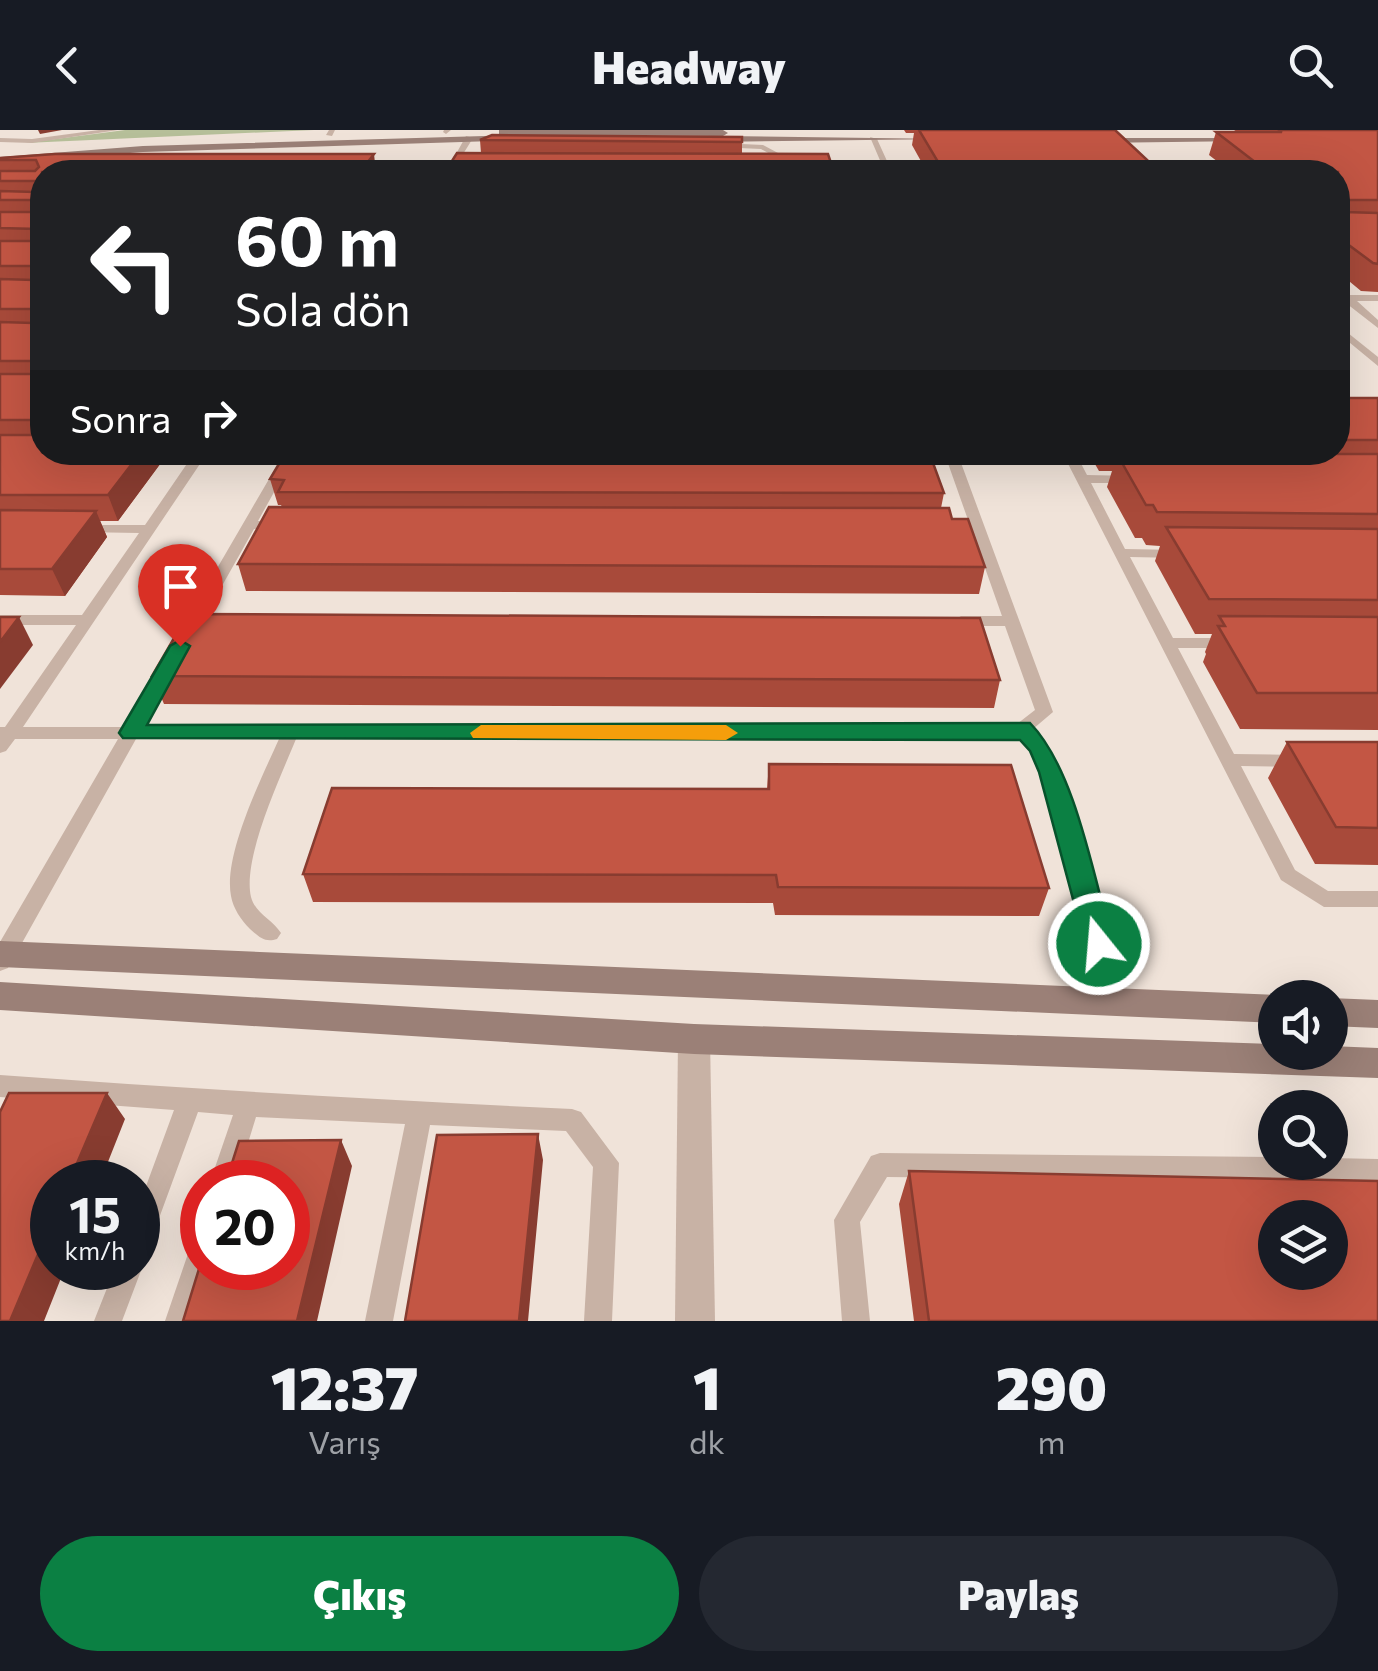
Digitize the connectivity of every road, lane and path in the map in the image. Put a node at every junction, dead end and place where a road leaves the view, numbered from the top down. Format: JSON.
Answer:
{"nodes":[{"id":1,"x":91,"y":130,"type":"edge"},
{"id":2,"x":114,"y":130,"type":"edge"},
{"id":3,"x":447,"y":131,"type":"edge"},
{"id":4,"x":331,"y":132,"type":"edge"},
{"id":5,"x":1077,"y":137,"type":"edge"},
{"id":6,"x":469,"y":138,"type":"junction"},
{"id":7,"x":1260,"y":138,"type":"edge"},
{"id":8,"x":418,"y":139,"type":"junction"},
{"id":9,"x":873,"y":139,"type":"junction"},
{"id":10,"x":44,"y":140,"type":"junction"},
{"id":11,"x":3,"y":145,"type":"edge"},
{"id":12,"x":532,"y":146,"type":"edge"},
{"id":13,"x":703,"y":146,"type":"edge"},
{"id":14,"x":484,"y":147,"type":"edge"},
{"id":15,"x":472,"y":159,"type":"edge"},
{"id":16,"x":404,"y":160,"type":"edge"},
{"id":17,"x":456,"y":160,"type":"edge"},
{"id":18,"x":469,"y":160,"type":"edge"},
{"id":19,"x":773,"y":160,"type":"edge"},
{"id":20,"x":883,"y":160,"type":"edge"},
{"id":21,"x":1,"y":163,"type":"edge"},
{"id":22,"x":30,"y":164,"type":"edge"},
{"id":23,"x":1350,"y":295,"type":"edge"},
{"id":24,"x":1378,"y":298,"type":"edge"},
{"id":25,"x":1350,"y":301,"type":"edge"},
{"id":26,"x":1378,"y":324,"type":"edge"},
{"id":27,"x":1350,"y":338,"type":"edge"},
{"id":28,"x":1378,"y":363,"type":"edge"},
{"id":29,"x":193,"y":465,"type":"edge"},
{"id":30,"x":283,"y":465,"type":"edge"},
{"id":31,"x":949,"y":465,"type":"edge"},
{"id":32,"x":1075,"y":465,"type":"edge"},
{"id":33,"x":1082,"y":479,"type":"junction"},
{"id":34,"x":1141,"y":479,"type":"edge"},
{"id":35,"x":249,"y":525,"type":"junction"},
{"id":36,"x":308,"y":525,"type":"edge"},
{"id":37,"x":957,"y":526,"type":"edge"},
{"id":38,"x":976,"y":526,"type":"junction"},
{"id":39,"x":56,"y":528,"type":"edge"},
{"id":40,"x":150,"y":528,"type":"junction"},
{"id":41,"x":1120,"y":553,"type":"junction"},
{"id":42,"x":1200,"y":554,"type":"edge"},
{"id":43,"x":196,"y":618,"type":"junction"},
{"id":44,"x":216,"y":618,"type":"edge"},
{"id":45,"x":0,"y":620,"type":"edge"},
{"id":46,"x":87,"y":620,"type":"junction"},
{"id":47,"x":951,"y":621,"type":"edge"},
{"id":48,"x":1011,"y":622,"type":"junction"},
{"id":49,"x":1168,"y":643,"type":"junction"},
{"id":50,"x":1244,"y":644,"type":"edge"},
{"id":51,"x":1022,"y":728,"type":"junction"},
{"id":52,"x":131,"y":733,"type":"junction"},
{"id":53,"x":290,"y":733,"type":"junction"},
{"id":54,"x":3,"y":738,"type":"edge"},
{"id":55,"x":1229,"y":760,"type":"junction"},
{"id":56,"x":1322,"y":761,"type":"edge"},
{"id":57,"x":1378,"y":900,"type":"edge"},
{"id":58,"x":270,"y":933,"type":"dead end"},
{"id":59,"x":1099,"y":944,"type":"dead end"},
{"id":60,"x":2,"y":957,"type":"edge"},
{"id":61,"x":0,"y":996,"type":"edge"},
{"id":62,"x":1258,"y":1009,"type":"edge"},
{"id":63,"x":1348,"y":1013,"type":"edge"},
{"id":64,"x":1378,"y":1014,"type":"edge"},
{"id":65,"x":694,"y":1039,"type":"junction"},
{"id":66,"x":1378,"y":1064,"type":"edge"},
{"id":67,"x":6,"y":1086,"type":"edge"},
{"id":68,"x":190,"y":1100,"type":"junction"},
{"id":69,"x":248,"y":1105,"type":"junction"},
{"id":70,"x":420,"y":1111,"type":"junction"},
{"id":71,"x":0,"y":1112,"type":"edge"},
{"id":72,"x":230,"y":1160,"type":"edge"},
{"id":73,"x":1378,"y":1171,"type":"edge"},
{"id":74,"x":160,"y":1182,"type":"edge"},
{"id":75,"x":120,"y":1290,"type":"edge"},
{"id":76,"x":189,"y":1290,"type":"edge"},
{"id":77,"x":108,"y":1321,"type":"edge"},
{"id":78,"x":179,"y":1321,"type":"edge"},
{"id":79,"x":379,"y":1321,"type":"edge"},
{"id":80,"x":598,"y":1321,"type":"edge"},
{"id":81,"x":695,"y":1321,"type":"edge"},
{"id":82,"x":856,"y":1321,"type":"edge"}],
"edges":[{"from":1,"to":10,"type":"lane"},
{"from":2,"to":10,"type":"lane"},
{"from":3,"to":4,"type":"street"},
{"from":3,"to":9,"type":"street"},
{"from":4,"to":11,"type":"street"},
{"from":5,"to":7,"type":"street"},
{"from":6,"to":8,"type":"street"},
{"from":6,"to":9,"type":"street"},
{"from":6,"to":17,"type":"lane"},
{"from":8,"to":16,"type":"lane"},
{"from":8,"to":21,"type":"street"},
{"from":9,"to":20,"type":"lane"},
{"from":10,"to":11,"type":"lane"},
{"from":12,"to":14,"type":"lane"},
{"from":13,"to":19,"type":"lane"},
{"from":15,"to":18,"type":"lane"},
{"from":21,"to":22,"type":"lane"},
{"from":23,"to":24,"type":"lane"},
{"from":25,"to":26,"type":"lane"},
{"from":27,"to":28,"type":"lane"},
{"from":29,"to":40,"type":"lane"},
{"from":30,"to":35,"type":"lane"},
{"from":31,"to":38,"type":"lane"},
{"from":32,"to":33,"type":"lane"},
{"from":33,"to":34,"type":"lane"},
{"from":33,"to":41,"type":"lane"},
{"from":35,"to":36,"type":"lane"},
{"from":35,"to":43,"type":"lane"},
{"from":37,"to":38,"type":"lane"},
{"from":38,"to":48,"type":"lane"},
{"from":39,"to":40,"type":"lane"},
{"from":40,"to":46,"type":"lane"},
{"from":41,"to":42,"type":"lane"},
{"from":41,"to":49,"type":"lane"},
{"from":43,"to":44,"type":"lane"},
{"from":43,"to":52,"type":"lane"},
{"from":45,"to":46,"type":"lane"},
{"from":46,"to":54,"type":"lane"},
{"from":47,"to":48,"type":"lane"},
{"from":48,"to":51,"type":"lane"},
{"from":49,"to":50,"type":"lane"},
{"from":49,"to":55,"type":"lane"},
{"from":51,"to":53,"type":"lane"},
{"from":51,"to":59,"type":"lane"},
{"from":52,"to":53,"type":"lane"},
{"from":52,"to":54,"type":"lane"},
{"from":52,"to":60,"type":"lane"},
{"from":53,"to":58,"type":"lane"},
{"from":55,"to":56,"type":"lane"},
{"from":55,"to":57,"type":"lane"},
{"from":60,"to":62,"type":"street"},
{"from":61,"to":65,"type":"street"},
{"from":63,"to":64,"type":"street"},
{"from":65,"to":66,"type":"street"},
{"from":65,"to":81,"type":"street"},
{"from":67,"to":68,"type":"lane"},
{"from":67,"to":71,"type":"lane"},
{"from":68,"to":69,"type":"lane"},
{"from":68,"to":74,"type":"lane"},
{"from":69,"to":70,"type":"lane"},
{"from":69,"to":72,"type":"lane"},
{"from":70,"to":79,"type":"lane"},
{"from":70,"to":80,"type":"lane"},
{"from":73,"to":82,"type":"lane"},
{"from":75,"to":77,"type":"lane"},
{"from":76,"to":78,"type":"lane"}]}
